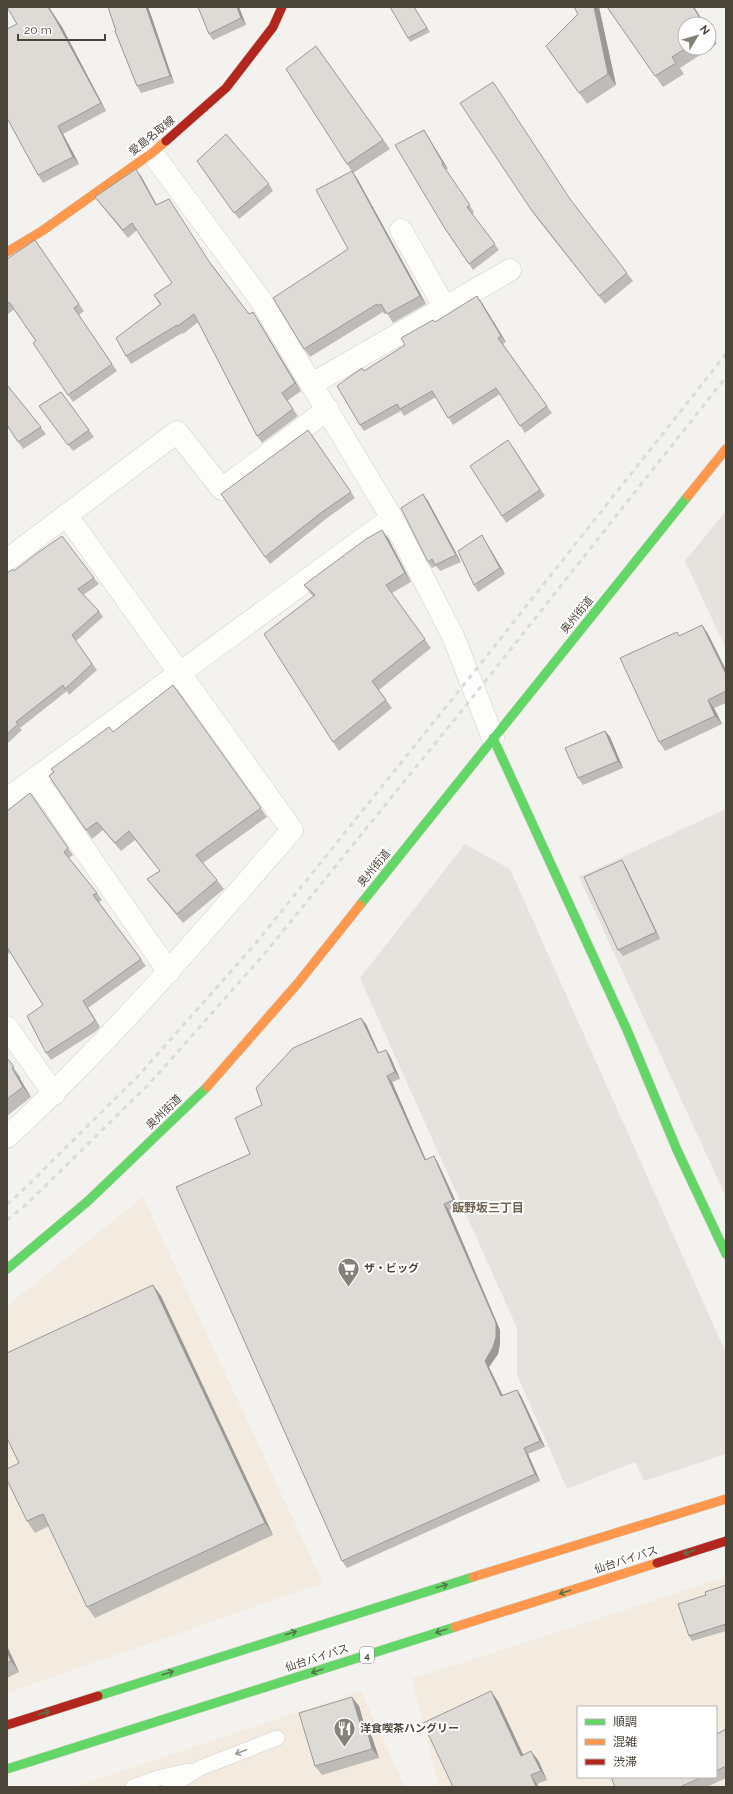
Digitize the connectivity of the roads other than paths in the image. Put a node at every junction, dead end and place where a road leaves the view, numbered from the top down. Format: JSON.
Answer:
{"nodes":[{"id":1,"x":282,"y":7,"type":"edge"},
{"id":2,"x":152,"y":153,"type":"junction"},
{"id":3,"x":401,"y":230,"type":"dead end"},
{"id":4,"x":7,"y":252,"type":"edge"},
{"id":5,"x":510,"y":270,"type":"dead end"},
{"id":6,"x":446,"y":308,"type":"junction"},
{"id":7,"x":312,"y":384,"type":"junction"},
{"id":8,"x":328,"y":409,"type":"junction"},
{"id":9,"x":726,"y":450,"type":"edge"},
{"id":10,"x":67,"y":516,"type":"junction"},
{"id":11,"x":392,"y":518,"type":"junction"},
{"id":12,"x":7,"y":560,"type":"edge"},
{"id":13,"x":179,"y":673,"type":"junction"},
{"id":14,"x":493,"y":738,"type":"junction"},
{"id":15,"x":34,"y":778,"type":"junction"},
{"id":16,"x":7,"y":799,"type":"edge"},
{"id":17,"x":169,"y":972,"type":"junction"},
{"id":18,"x":7,"y":1027,"type":"edge"},
{"id":19,"x":54,"y":1094,"type":"junction"},
{"id":20,"x":7,"y":1138,"type":"edge"},
{"id":21,"x":726,"y":1254,"type":"edge"},
{"id":22,"x":7,"y":1269,"type":"edge"},
{"id":23,"x":726,"y":1499,"type":"edge"},
{"id":24,"x":726,"y":1541,"type":"edge"},
{"id":25,"x":7,"y":1726,"type":"edge"},
{"id":26,"x":277,"y":1738,"type":"dead end"},
{"id":27,"x":200,"y":1768,"type":"junction"},
{"id":28,"x":7,"y":1769,"type":"edge"},
{"id":29,"x":133,"y":1787,"type":"edge"},
{"id":30,"x":170,"y":1787,"type":"edge"}],
"edges":[{"from":1,"to":2,"type":"main road","name":"愛島名取線"},
{"from":2,"to":4,"type":"main road","name":"愛島名取線"},
{"from":2,"to":7,"type":"street"},
{"from":3,"to":6,"type":"street"},
{"from":5,"to":6,"type":"street"},
{"from":6,"to":7,"type":"street"},
{"from":7,"to":8,"type":"street"},
{"from":8,"to":10,"type":"street"},
{"from":8,"to":11,"type":"street"},
{"from":9,"to":14,"type":"main road","name":"奥州街道"},
{"from":10,"to":12,"type":"street"},
{"from":10,"to":13,"type":"street"},
{"from":11,"to":13,"type":"street"},
{"from":11,"to":14,"type":"street"},
{"from":13,"to":15,"type":"street"},
{"from":13,"to":17,"type":"street"},
{"from":14,"to":21,"type":"main road"},
{"from":14,"to":22,"type":"main road","name":"奥州街道"},
{"from":15,"to":16,"type":"street"},
{"from":15,"to":17,"type":"street"},
{"from":17,"to":19,"type":"street"},
{"from":18,"to":19,"type":"street"},
{"from":19,"to":20,"type":"street"},
{"from":25,"to":23,"type":"main road","one_way":true},
{"from":24,"to":28,"type":"main road","name":"仙台バイパス","number":"4","one_way":true},
{"from":26,"to":27,"type":"lane","one_way":true},
{"from":27,"to":29,"type":"lane"},
{"from":27,"to":30,"type":"lane"}]}
